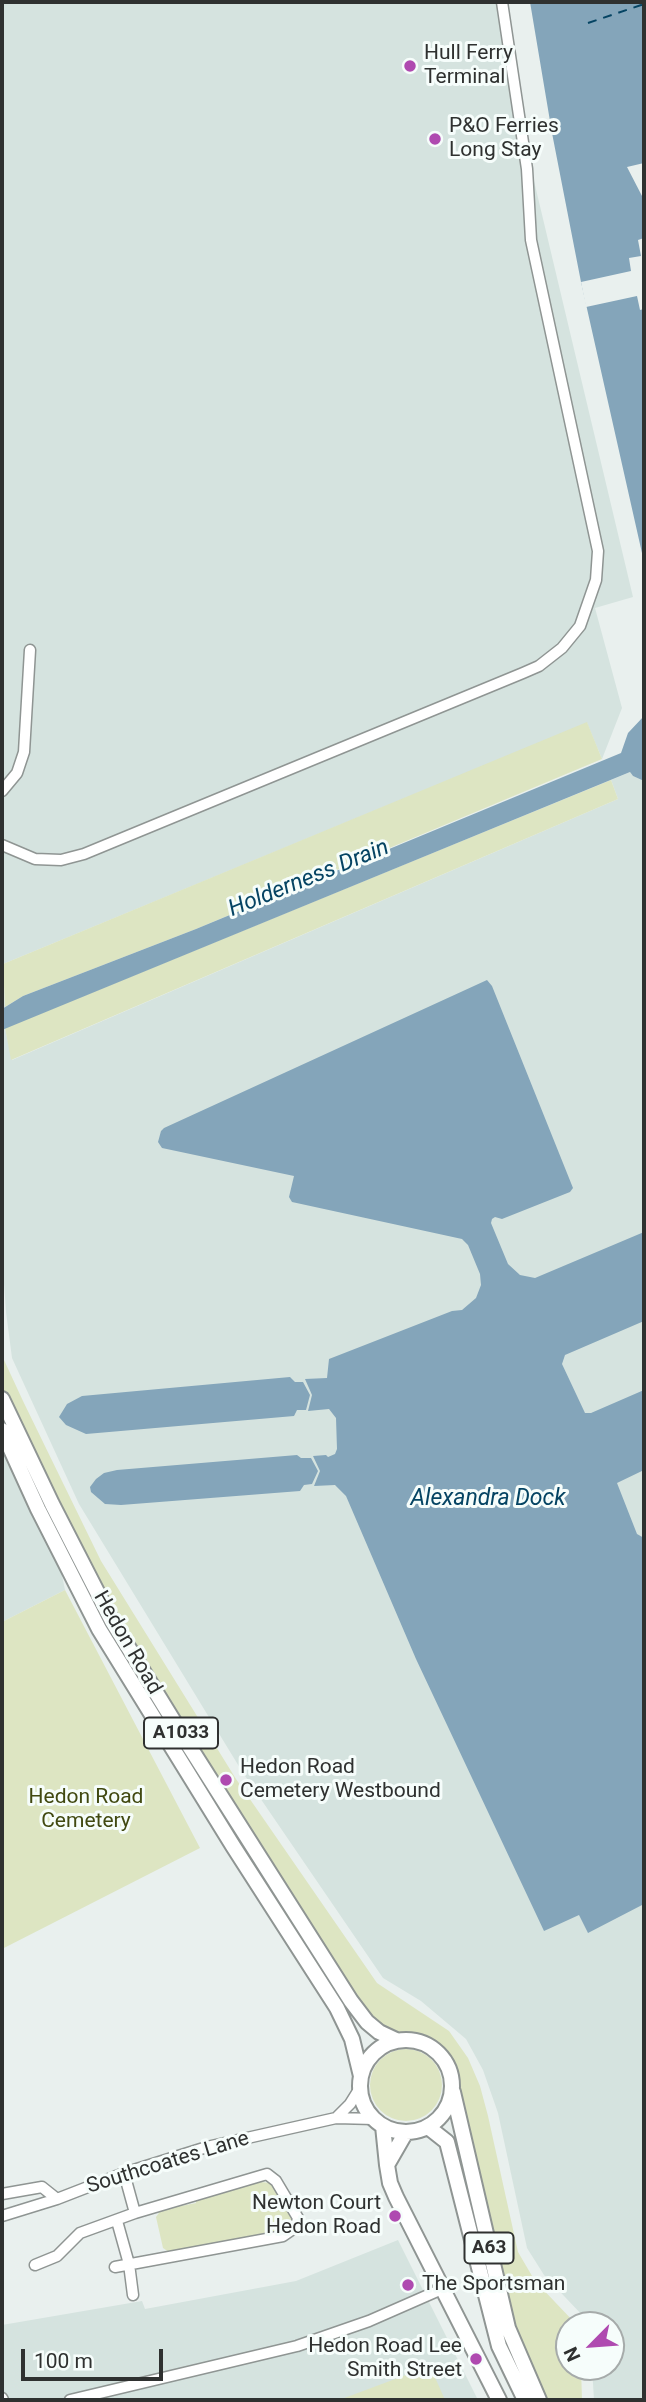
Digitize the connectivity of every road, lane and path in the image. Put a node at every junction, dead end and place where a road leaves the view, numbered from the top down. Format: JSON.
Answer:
{"nodes":[{"id":1,"x":502,"y":2,"type":"edge"},
{"id":2,"x":30,"y":650,"type":"dead end"},
{"id":3,"x":2,"y":791,"type":"edge"},
{"id":4,"x":2,"y":845,"type":"edge"},
{"id":5,"x":2,"y":1399,"type":"edge"},
{"id":6,"x":2,"y":1430,"type":"edge"},
{"id":7,"x":397,"y":2040,"type":"junction"},
{"id":8,"x":360,"y":2082,"type":"junction"},
{"id":9,"x":453,"y":2092,"type":"junction"},
{"id":10,"x":336,"y":2118,"type":"junction"},
{"id":11,"x":379,"y":2123,"type":"junction"},
{"id":12,"x":428,"y":2127,"type":"junction"},
{"id":13,"x":406,"y":2133,"type":"junction"},
{"id":14,"x":387,"y":2165,"type":"junction"},
{"id":15,"x":124,"y":2173,"type":"junction"},
{"id":16,"x":2,"y":2194,"type":"edge"},
{"id":17,"x":57,"y":2199,"type":"junction"},
{"id":18,"x":135,"y":2213,"type":"junction"},
{"id":19,"x":2,"y":2216,"type":"edge"},
{"id":20,"x":117,"y":2221,"type":"junction"},
{"id":21,"x":129,"y":2264,"type":"junction"},
{"id":22,"x":35,"y":2266,"type":"dead end"},
{"id":23,"x":115,"y":2267,"type":"dead end"},
{"id":24,"x":442,"y":2289,"type":"junction"},
{"id":25,"x":133,"y":2295,"type":"dead end"},
{"id":26,"x":70,"y":2400,"type":"edge"},
{"id":27,"x":499,"y":2400,"type":"edge"},
{"id":28,"x":525,"y":2400,"type":"edge"},
{"id":29,"x":539,"y":2400,"type":"edge"}],
"edges":[{"from":1,"to":4,"type":"street"},
{"from":2,"to":3,"type":"street"},
{"from":5,"to":7,"type":"highway","name":"Hedon Road","number":"A1033"},
{"from":6,"to":8,"type":"highway","name":"Hedon Road","number":"A1033"},
{"from":7,"to":8,"type":"highway"},
{"from":7,"to":9,"type":"highway","number":"A1033"},
{"from":8,"to":10,"type":"street"},
{"from":8,"to":11,"type":"highway","number":"A1033"},
{"from":9,"to":12,"type":"highway"},
{"from":9,"to":29,"type":"highway","number":"A63"},
{"from":10,"to":11,"type":"street","name":"Southcoates Lane"},
{"from":10,"to":15,"type":"street","name":"Southcoates Lane"},
{"from":11,"to":13,"type":"highway"},
{"from":11,"to":14,"type":"highway","number":"A1033"},
{"from":12,"to":13,"type":"highway"},
{"from":12,"to":28,"type":"highway","number":"A63"},
{"from":13,"to":14,"type":"highway"},
{"from":14,"to":24,"type":"highway","number":"A1033"},
{"from":15,"to":17,"type":"street","name":"Southcoates Lane"},
{"from":15,"to":18,"type":"street"},
{"from":16,"to":17,"type":"street"},
{"from":17,"to":19,"type":"street","name":"Southcoates Lane"},
{"from":18,"to":20,"type":"street"},
{"from":18,"to":21,"type":"street"},
{"from":20,"to":21,"type":"street"},
{"from":20,"to":22,"type":"street"},
{"from":21,"to":23,"type":"street"},
{"from":21,"to":25,"type":"street"},
{"from":24,"to":26,"type":"street"},
{"from":24,"to":27,"type":"highway","number":"A1033"}]}
